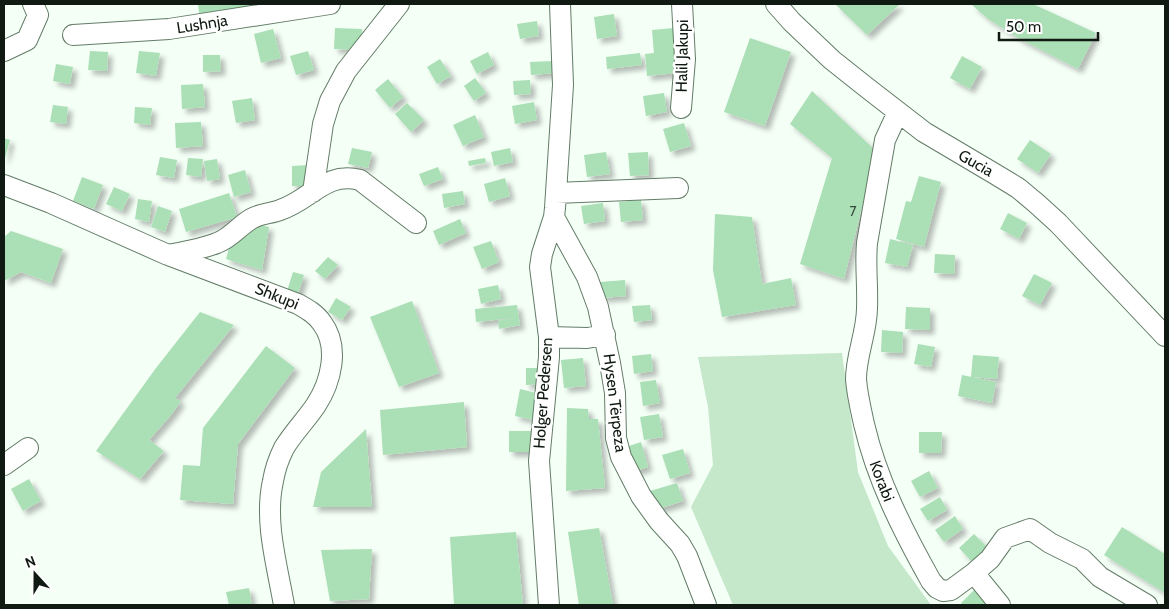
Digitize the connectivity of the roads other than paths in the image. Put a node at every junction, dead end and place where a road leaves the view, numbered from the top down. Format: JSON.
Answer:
{"nodes":[{"id":1,"x":33,"y":4,"type":"edge"},
{"id":2,"x":330,"y":4,"type":"edge"},
{"id":3,"x":398,"y":4,"type":"edge"},
{"id":4,"x":560,"y":4,"type":"edge"},
{"id":5,"x":682,"y":4,"type":"edge"},
{"id":6,"x":776,"y":4,"type":"edge"},
{"id":7,"x":73,"y":34,"type":"dead end"},
{"id":8,"x":4,"y":51,"type":"edge"},
{"id":9,"x":681,"y":108,"type":"dead end"},
{"id":10,"x":898,"y":112,"type":"junction"},
{"id":11,"x":4,"y":185,"type":"edge"},
{"id":12,"x":678,"y":188,"type":"dead end"},
{"id":13,"x":313,"y":192,"type":"junction"},
{"id":14,"x":556,"y":194,"type":"junction"},
{"id":15,"x":554,"y":217,"type":"junction"},
{"id":16,"x":416,"y":223,"type":"dead end"},
{"id":17,"x":168,"y":255,"type":"junction"},
{"id":18,"x":605,"y":335,"type":"junction"},
{"id":19,"x":1165,"y":336,"type":"edge"},
{"id":20,"x":549,"y":337,"type":"junction"},
{"id":21,"x":28,"y":448,"type":"dead end"},
{"id":22,"x":4,"y":465,"type":"edge"},
{"id":23,"x":974,"y":573,"type":"junction"},
{"id":24,"x":284,"y":605,"type":"edge"},
{"id":25,"x":549,"y":605,"type":"edge"},
{"id":26,"x":706,"y":605,"type":"edge"},
{"id":27,"x":1000,"y":605,"type":"edge"},
{"id":28,"x":1147,"y":605,"type":"edge"}],
"edges":[{"from":1,"to":8,"type":"street"},
{"from":2,"to":7,"type":"street","name":"Lushnja"},
{"from":3,"to":13,"type":"street"},
{"from":4,"to":14,"type":"street","name":"Holger Pedersen"},
{"from":5,"to":9,"type":"street","name":"Halil Jakupi"},
{"from":6,"to":10,"type":"street","name":"Gucia"},
{"from":10,"to":19,"type":"street","name":"Gucia"},
{"from":10,"to":23,"type":"street","name":"Korabi"},
{"from":11,"to":17,"type":"street","name":"Shkupi"},
{"from":12,"to":14,"type":"street"},
{"from":13,"to":16,"type":"street"},
{"from":13,"to":17,"type":"street"},
{"from":14,"to":15,"type":"street","name":"Holger Pedersen"},
{"from":15,"to":18,"type":"street","name":"Hysen Tërpeza"},
{"from":15,"to":20,"type":"street","name":"Holger Pedersen"},
{"from":17,"to":24,"type":"street","name":"Shkupi"},
{"from":18,"to":20,"type":"street"},
{"from":18,"to":26,"type":"street","name":"Hysen Tërpeza"},
{"from":20,"to":25,"type":"street","name":"Holger Pedersen"},
{"from":21,"to":22,"type":"street"},
{"from":23,"to":27,"type":"street"},
{"from":23,"to":28,"type":"street","name":"Korabi"}]}
